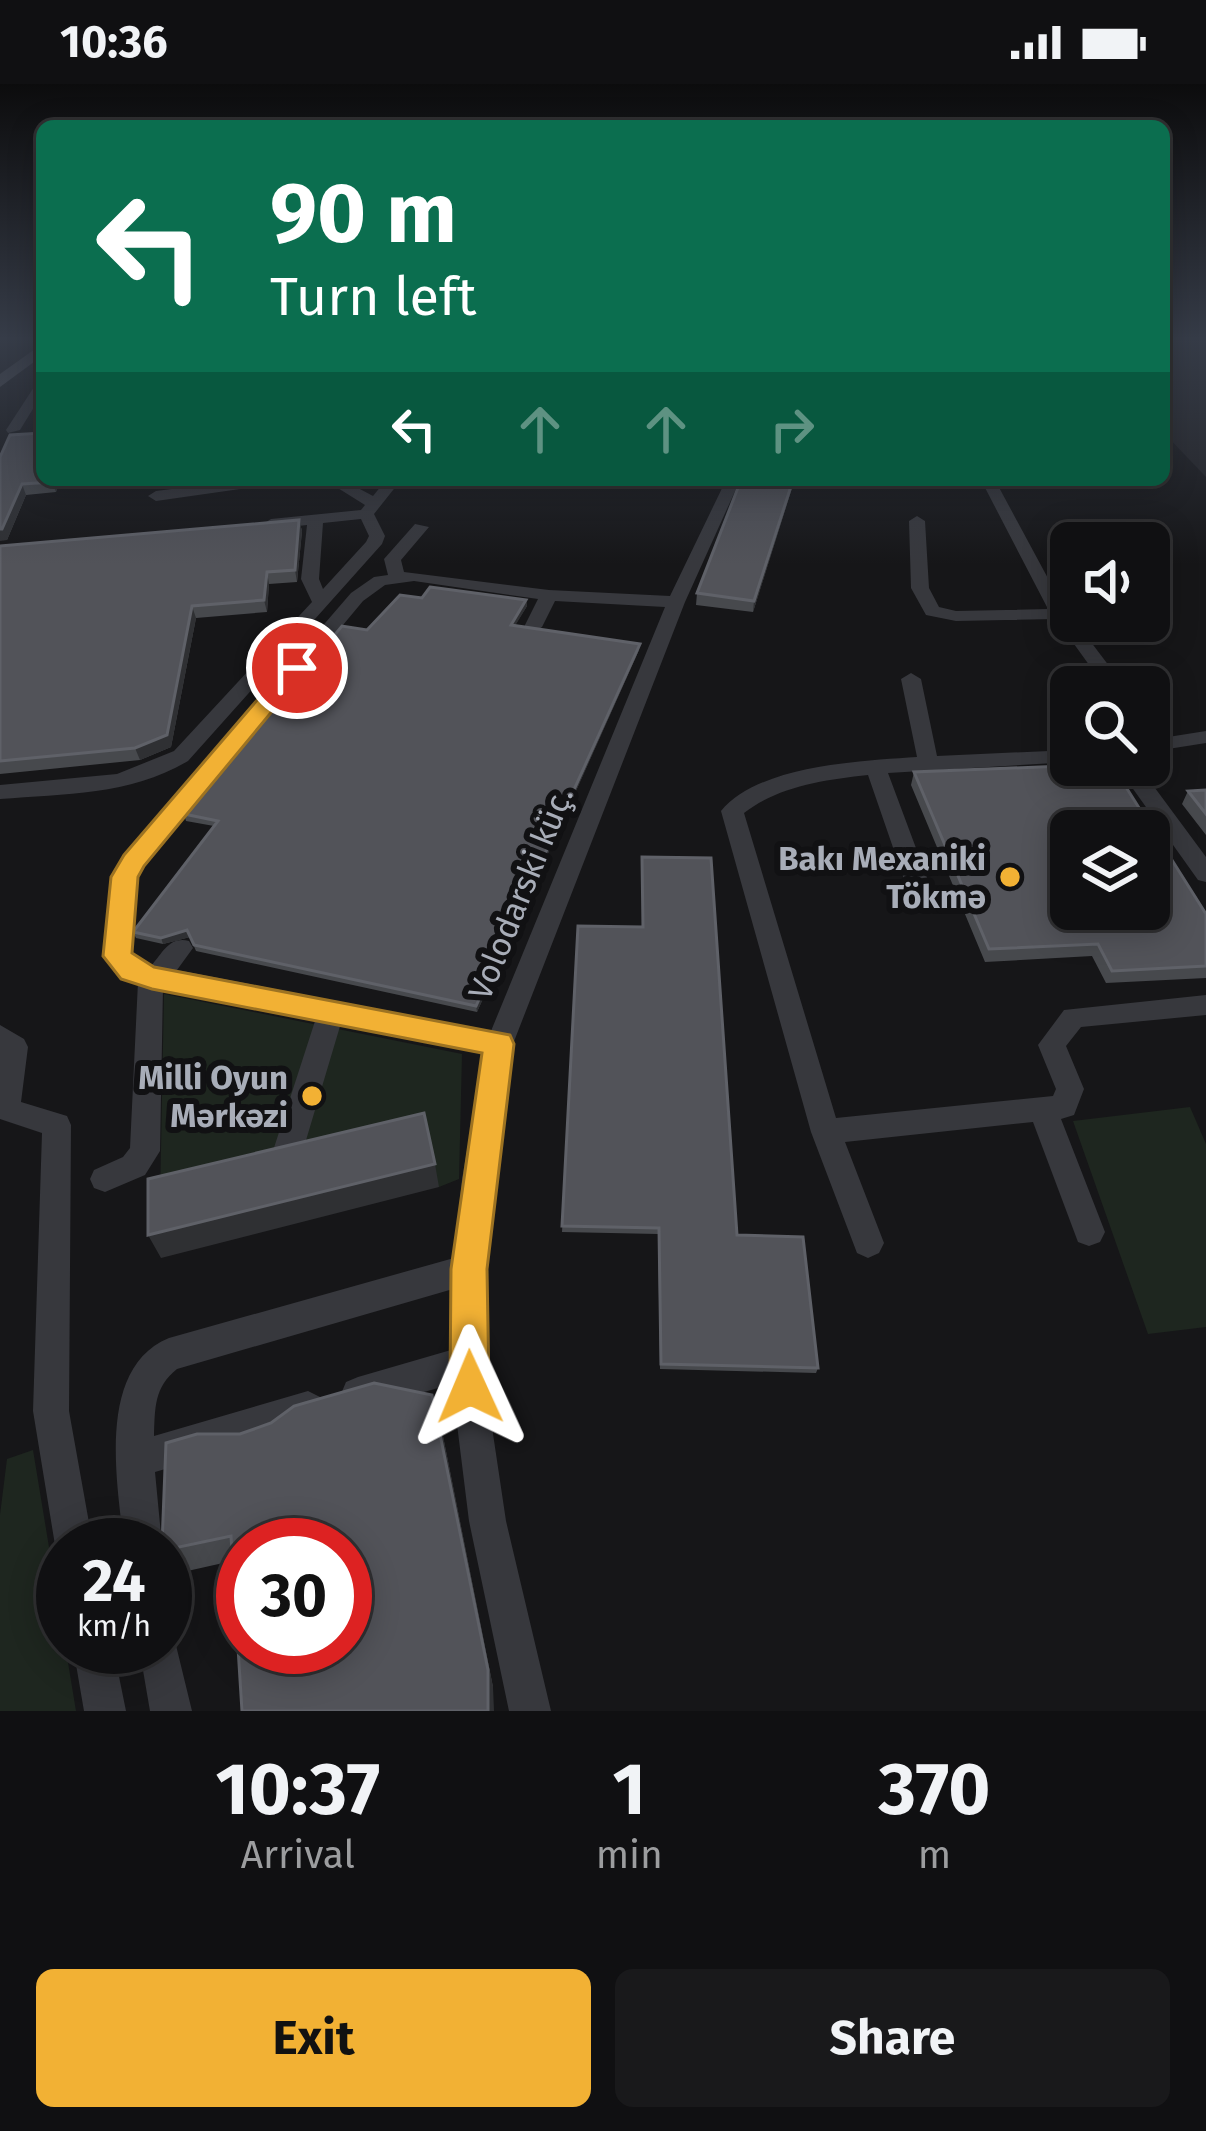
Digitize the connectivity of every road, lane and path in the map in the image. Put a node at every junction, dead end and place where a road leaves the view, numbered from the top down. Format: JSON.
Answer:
{"nodes":[{"id":1,"x":25,"y":412,"type":"edge"},
{"id":2,"x":14,"y":430,"type":"edge"},
{"id":3,"x":231,"y":486,"type":"edge"},
{"id":4,"x":340,"y":486,"type":"edge"},
{"id":5,"x":389,"y":486,"type":"edge"},
{"id":6,"x":730,"y":486,"type":"edge"},
{"id":7,"x":991,"y":486,"type":"edge"},
{"id":8,"x":156,"y":496,"type":"dead end"},
{"id":9,"x":369,"y":508,"type":"junction"},
{"id":10,"x":315,"y":519,"type":"junction"},
{"id":11,"x":917,"y":521,"type":"dead end"},
{"id":12,"x":248,"y":526,"type":"edge"},
{"id":13,"x":421,"y":527,"type":"dead end"},
{"id":14,"x":397,"y":577,"type":"junction"},
{"id":15,"x":1050,"y":594,"type":"edge"},
{"id":16,"x":549,"y":595,"type":"junction"},
{"id":17,"x":319,"y":600,"type":"junction"},
{"id":18,"x":676,"y":602,"type":"junction"},
{"id":19,"x":1050,"y":614,"type":"edge"},
{"id":20,"x":533,"y":627,"type":"edge"},
{"id":21,"x":910,"y":679,"type":"dead end"},
{"id":22,"x":1170,"y":735,"type":"edge"},
{"id":23,"x":1206,"y":737,"type":"edge"},
{"id":24,"x":1178,"y":740,"type":"junction"},
{"id":25,"x":1170,"y":742,"type":"edge"},
{"id":26,"x":1050,"y":757,"type":"edge"},
{"id":27,"x":929,"y":766,"type":"junction"},
{"id":28,"x":876,"y":769,"type":"junction"},
{"id":29,"x":1142,"y":786,"type":"edge"},
{"id":30,"x":0,"y":792,"type":"edge"},
{"id":31,"x":1206,"y":874,"type":"edge"},
{"id":32,"x":920,"y":891,"type":"dead end"},
{"id":33,"x":180,"y":948,"type":"dead end"},
{"id":34,"x":152,"y":978,"type":"junction"},
{"id":35,"x":1206,"y":1005,"type":"edge"},
{"id":36,"x":331,"y":1012,"type":"junction"},
{"id":37,"x":0,"y":1036,"type":"edge"},
{"id":38,"x":499,"y":1044,"type":"junction"},
{"id":39,"x":1044,"y":1113,"type":"junction"},
{"id":40,"x":826,"y":1132,"type":"junction"},
{"id":41,"x":286,"y":1157,"type":"edge"},
{"id":42,"x":105,"y":1180,"type":"dead end"},
{"id":43,"x":1089,"y":1232,"type":"dead end"},
{"id":44,"x":868,"y":1243,"type":"dead end"},
{"id":45,"x":469,"y":1269,"type":"junction"},
{"id":46,"x":469,"y":1362,"type":"junction"},
{"id":47,"x":137,"y":1459,"type":"junction"},
{"id":48,"x":69,"y":1518,"type":"edge"},
{"id":49,"x":141,"y":1518,"type":"edge"},
{"id":50,"x":98,"y":1674,"type":"edge"},
{"id":51,"x":164,"y":1674,"type":"edge"},
{"id":52,"x":105,"y":1711,"type":"edge"},
{"id":53,"x":171,"y":1711,"type":"edge"},
{"id":54,"x":530,"y":1711,"type":"edge"}],
"edges":[{"from":1,"to":2,"type":"street"},
{"from":3,"to":8,"type":"street"},
{"from":4,"to":9,"type":"street"},
{"from":5,"to":9,"type":"street"},
{"from":6,"to":18,"type":"street","name":"Volodarski küç."},
{"from":7,"to":15,"type":"street"},
{"from":9,"to":10,"type":"street"},
{"from":9,"to":17,"type":"street"},
{"from":10,"to":12,"type":"street"},
{"from":10,"to":17,"type":"street"},
{"from":11,"to":19,"type":"street"},
{"from":13,"to":14,"type":"street"},
{"from":14,"to":16,"type":"street"},
{"from":14,"to":34,"type":"street"},
{"from":16,"to":18,"type":"street"},
{"from":16,"to":20,"type":"street"},
{"from":17,"to":30,"type":"street"},
{"from":18,"to":38,"type":"street","name":"Volodarski küç."},
{"from":21,"to":27,"type":"street"},
{"from":22,"to":24,"type":"street"},
{"from":23,"to":24,"type":"street"},
{"from":24,"to":25,"type":"street"},
{"from":26,"to":27,"type":"street"},
{"from":27,"to":28,"type":"street"},
{"from":28,"to":32,"type":"street"},
{"from":28,"to":40,"type":"street"},
{"from":29,"to":31,"type":"street"},
{"from":33,"to":34,"type":"street"},
{"from":34,"to":36,"type":"street"},
{"from":34,"to":42,"type":"street"},
{"from":35,"to":39,"type":"street"},
{"from":36,"to":38,"type":"street"},
{"from":36,"to":41,"type":"street"},
{"from":37,"to":48,"type":"street"},
{"from":38,"to":45,"type":"street","name":"Volodarski küç."},
{"from":39,"to":40,"type":"street"},
{"from":39,"to":43,"type":"street"},
{"from":40,"to":44,"type":"street"},
{"from":45,"to":46,"type":"street","name":"Volodarski küç."},
{"from":45,"to":47,"type":"street"},
{"from":46,"to":47,"type":"street"},
{"from":46,"to":54,"type":"street","name":"Volodarski küç."},
{"from":47,"to":49,"type":"street"},
{"from":50,"to":52,"type":"street"},
{"from":51,"to":53,"type":"street"}]}
